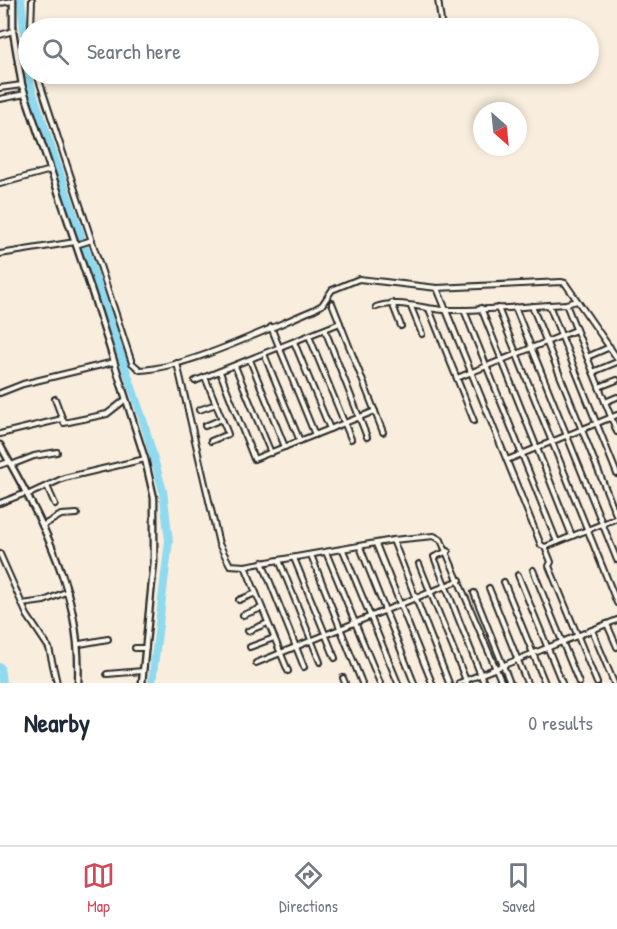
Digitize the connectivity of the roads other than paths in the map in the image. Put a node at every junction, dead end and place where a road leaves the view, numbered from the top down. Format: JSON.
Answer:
{"nodes":[{"id":1,"x":13,"y":0,"type":"edge"},
{"id":2,"x":32,"y":0,"type":"edge"},
{"id":3,"x":438,"y":0,"type":"edge"},
{"id":4,"x":0,"y":3,"type":"edge"},
{"id":5,"x":31,"y":18,"type":"edge"},
{"id":6,"x":441,"y":18,"type":"edge"},
{"id":7,"x":13,"y":31,"type":"junction"},
{"id":8,"x":0,"y":35,"type":"edge"},
{"id":9,"x":18,"y":61,"type":"edge"},
{"id":10,"x":40,"y":84,"type":"edge"},
{"id":11,"x":22,"y":85,"type":"joint"},
{"id":12,"x":0,"y":88,"type":"edge"},
{"id":13,"x":25,"y":94,"type":"junction"},
{"id":14,"x":0,"y":99,"type":"edge"},
{"id":15,"x":52,"y":170,"type":"junction"},
{"id":16,"x":0,"y":184,"type":"edge"},
{"id":17,"x":89,"y":240,"type":"junction"},
{"id":18,"x":76,"y":244,"type":"junction"},
{"id":19,"x":0,"y":254,"type":"edge"},
{"id":20,"x":437,"y":288,"type":"junction"},
{"id":21,"x":577,"y":301,"type":"junction"},
{"id":22,"x":333,"y":303,"type":"dead end"},
{"id":23,"x":392,"y":303,"type":"junction"},
{"id":24,"x":566,"y":304,"type":"junction"},
{"id":25,"x":549,"y":305,"type":"junction"},
{"id":26,"x":410,"y":306,"type":"junction"},
{"id":27,"x":532,"y":306,"type":"junction"},
{"id":28,"x":376,"y":307,"type":"dead end"},
{"id":29,"x":515,"y":307,"type":"junction"},
{"id":30,"x":481,"y":308,"type":"junction"},
{"id":31,"x":498,"y":308,"type":"junction"},
{"id":32,"x":429,"y":309,"type":"junction"},
{"id":33,"x":446,"y":310,"type":"junction"},
{"id":34,"x":464,"y":310,"type":"junction"},
{"id":35,"x":340,"y":323,"type":"junction"},
{"id":36,"x":401,"y":326,"type":"dead end"},
{"id":37,"x":272,"y":327,"type":"junction"},
{"id":38,"x":325,"y":330,"type":"junction"},
{"id":39,"x":576,"y":330,"type":"junction"},
{"id":40,"x":422,"y":334,"type":"dead end"},
{"id":41,"x":309,"y":336,"type":"junction"},
{"id":42,"x":562,"y":336,"type":"junction"},
{"id":43,"x":294,"y":342,"type":"junction"},
{"id":44,"x":546,"y":342,"type":"junction"},
{"id":45,"x":610,"y":347,"type":"junction"},
{"id":46,"x":280,"y":348,"type":"junction"},
{"id":47,"x":531,"y":348,"type":"junction"},
{"id":48,"x":264,"y":354,"type":"junction"},
{"id":49,"x":517,"y":354,"type":"junction"},
{"id":50,"x":587,"y":357,"type":"junction"},
{"id":51,"x":250,"y":360,"type":"junction"},
{"id":52,"x":501,"y":360,"type":"junction"},
{"id":53,"x":617,"y":360,"type":"edge"},
{"id":54,"x":114,"y":362,"type":"junction"},
{"id":55,"x":177,"y":363,"type":"junction"},
{"id":56,"x":235,"y":366,"type":"junction"},
{"id":57,"x":487,"y":366,"type":"junction"},
{"id":58,"x":220,"y":372,"type":"junction"},
{"id":59,"x":471,"y":372,"type":"junction"},
{"id":60,"x":593,"y":372,"type":"junction"},
{"id":61,"x":205,"y":377,"type":"junction"},
{"id":62,"x":457,"y":378,"type":"junction"},
{"id":63,"x":617,"y":380,"type":"edge"},
{"id":64,"x":195,"y":381,"type":"dead end"},
{"id":65,"x":599,"y":387,"type":"junction"},
{"id":66,"x":0,"y":393,"type":"edge"},
{"id":67,"x":617,"y":397,"type":"edge"},
{"id":68,"x":55,"y":399,"type":"dead end"},
{"id":69,"x":125,"y":400,"type":"junction"},
{"id":70,"x":605,"y":402,"type":"junction"},
{"id":71,"x":216,"y":404,"type":"junction"},
{"id":72,"x":199,"y":410,"type":"dead end"},
{"id":73,"x":375,"y":411,"type":"junction"},
{"id":74,"x":617,"y":416,"type":"edge"},
{"id":75,"x":360,"y":417,"type":"junction"},
{"id":76,"x":611,"y":418,"type":"junction"},
{"id":77,"x":62,"y":419,"type":"junction"},
{"id":78,"x":222,"y":419,"type":"junction"},
{"id":79,"x":474,"y":421,"type":"dead end"},
{"id":80,"x":345,"y":423,"type":"junction"},
{"id":81,"x":597,"y":423,"type":"junction"},
{"id":82,"x":205,"y":426,"type":"dead end"},
{"id":83,"x":330,"y":429,"type":"junction"},
{"id":84,"x":581,"y":429,"type":"junction"},
{"id":85,"x":383,"y":432,"type":"dead end"},
{"id":86,"x":617,"y":432,"type":"edge"},
{"id":87,"x":0,"y":434,"type":"edge"},
{"id":88,"x":315,"y":435,"type":"junction"},
{"id":89,"x":567,"y":435,"type":"junction"},
{"id":90,"x":368,"y":437,"type":"dead end"},
{"id":91,"x":351,"y":439,"type":"dead end"},
{"id":92,"x":211,"y":441,"type":"dead end"},
{"id":93,"x":300,"y":441,"type":"junction"},
{"id":94,"x":552,"y":442,"type":"junction"},
{"id":95,"x":0,"y":445,"type":"edge"},
{"id":96,"x":285,"y":447,"type":"junction"},
{"id":97,"x":537,"y":448,"type":"junction"},
{"id":98,"x":57,"y":452,"type":"dead end"},
{"id":99,"x":271,"y":453,"type":"junction"},
{"id":100,"x":522,"y":454,"type":"junction"},
{"id":101,"x":145,"y":459,"type":"junction"},
{"id":102,"x":507,"y":460,"type":"junction"},
{"id":103,"x":10,"y":463,"type":"junction"},
{"id":104,"x":0,"y":465,"type":"edge"},
{"id":105,"x":617,"y":474,"type":"edge"},
{"id":106,"x":47,"y":486,"type":"junction"},
{"id":107,"x":26,"y":494,"type":"junction"},
{"id":108,"x":0,"y":503,"type":"edge"},
{"id":109,"x":55,"y":504,"type":"dead end"},
{"id":110,"x":77,"y":514,"type":"dead end"},
{"id":111,"x":617,"y":518,"type":"edge"},
{"id":112,"x":602,"y":524,"type":"junction"},
{"id":113,"x":42,"y":526,"type":"junction"},
{"id":114,"x":587,"y":530,"type":"junction"},
{"id":115,"x":572,"y":536,"type":"junction"},
{"id":116,"x":393,"y":540,"type":"junction"},
{"id":117,"x":557,"y":542,"type":"junction"},
{"id":118,"x":376,"y":544,"type":"junction"},
{"id":119,"x":360,"y":547,"type":"junction"},
{"id":120,"x":545,"y":547,"type":"junction"},
{"id":121,"x":343,"y":550,"type":"junction"},
{"id":122,"x":448,"y":551,"type":"junction"},
{"id":123,"x":326,"y":552,"type":"junction"},
{"id":124,"x":0,"y":554,"type":"edge"},
{"id":125,"x":311,"y":555,"type":"junction"},
{"id":126,"x":294,"y":558,"type":"junction"},
{"id":127,"x":279,"y":560,"type":"junction"},
{"id":128,"x":617,"y":560,"type":"edge"},
{"id":129,"x":262,"y":562,"type":"junction"},
{"id":130,"x":419,"y":564,"type":"dead end"},
{"id":131,"x":245,"y":566,"type":"junction"},
{"id":132,"x":533,"y":570,"type":"dead end"},
{"id":133,"x":519,"y":576,"type":"dead end"},
{"id":134,"x":460,"y":580,"type":"junction"},
{"id":135,"x":504,"y":582,"type":"dead end"},
{"id":136,"x":445,"y":586,"type":"junction"},
{"id":137,"x":489,"y":588,"type":"dead end"},
{"id":138,"x":68,"y":591,"type":"junction"},
{"id":139,"x":431,"y":592,"type":"junction"},
{"id":140,"x":256,"y":593,"type":"junction"},
{"id":141,"x":474,"y":593,"type":"dead end"},
{"id":142,"x":416,"y":598,"type":"junction"},
{"id":143,"x":239,"y":600,"type":"dead end"},
{"id":144,"x":617,"y":603,"type":"edge"},
{"id":145,"x":22,"y":604,"type":"junction"},
{"id":146,"x":400,"y":605,"type":"junction"},
{"id":147,"x":262,"y":608,"type":"junction"},
{"id":148,"x":386,"y":611,"type":"junction"},
{"id":149,"x":243,"y":615,"type":"dead end"},
{"id":150,"x":371,"y":617,"type":"junction"},
{"id":151,"x":617,"y":620,"type":"edge"},
{"id":152,"x":268,"y":623,"type":"junction"},
{"id":153,"x":355,"y":623,"type":"junction"},
{"id":154,"x":607,"y":624,"type":"junction"},
{"id":155,"x":340,"y":629,"type":"junction"},
{"id":156,"x":592,"y":630,"type":"junction"},
{"id":157,"x":248,"y":631,"type":"dead end"},
{"id":158,"x":326,"y":635,"type":"junction"},
{"id":159,"x":578,"y":636,"type":"junction"},
{"id":160,"x":274,"y":638,"type":"junction"},
{"id":161,"x":108,"y":639,"type":"dead end"},
{"id":162,"x":311,"y":641,"type":"junction"},
{"id":163,"x":562,"y":642,"type":"junction"},
{"id":164,"x":80,"y":644,"type":"junction"},
{"id":165,"x":250,"y":647,"type":"dead end"},
{"id":166,"x":296,"y":647,"type":"junction"},
{"id":167,"x":135,"y":648,"type":"dead end"},
{"id":168,"x":146,"y":648,"type":"junction"},
{"id":169,"x":548,"y":648,"type":"junction"},
{"id":170,"x":617,"y":648,"type":"edge"},
{"id":171,"x":281,"y":653,"type":"junction"},
{"id":172,"x":533,"y":654,"type":"junction"},
{"id":173,"x":335,"y":658,"type":"dead end"},
{"id":174,"x":518,"y":660,"type":"junction"},
{"id":175,"x":320,"y":662,"type":"dead end"},
{"id":176,"x":256,"y":663,"type":"dead end"},
{"id":177,"x":304,"y":666,"type":"dead end"},
{"id":178,"x":503,"y":666,"type":"junction"},
{"id":179,"x":496,"y":668,"type":"junction"},
{"id":180,"x":143,"y":671,"type":"junction"},
{"id":181,"x":288,"y":671,"type":"dead end"},
{"id":182,"x":107,"y":674,"type":"dead end"},
{"id":183,"x":481,"y":675,"type":"junction"},
{"id":184,"x":466,"y":682,"type":"edge"},
{"id":185,"x":57,"y":683,"type":"edge"},
{"id":186,"x":78,"y":683,"type":"edge"},
{"id":187,"x":142,"y":683,"type":"edge"},
{"id":188,"x":362,"y":683,"type":"edge"},
{"id":189,"x":380,"y":683,"type":"edge"},
{"id":190,"x":398,"y":683,"type":"edge"},
{"id":191,"x":414,"y":683,"type":"edge"},
{"id":192,"x":432,"y":683,"type":"edge"},
{"id":193,"x":449,"y":683,"type":"edge"},
{"id":194,"x":459,"y":683,"type":"edge"},
{"id":195,"x":484,"y":683,"type":"edge"},
{"id":196,"x":502,"y":683,"type":"edge"},
{"id":197,"x":510,"y":683,"type":"edge"},
{"id":198,"x":527,"y":683,"type":"edge"},
{"id":199,"x":545,"y":683,"type":"edge"},
{"id":200,"x":562,"y":683,"type":"edge"},
{"id":201,"x":579,"y":683,"type":"edge"},
{"id":202,"x":597,"y":683,"type":"edge"},
{"id":203,"x":614,"y":683,"type":"edge"}],
"edges":[{"from":1,"to":4,"type":"street"},
{"from":1,"to":7,"type":"street"},
{"from":2,"to":5,"type":"street"},
{"from":3,"to":6,"type":"street"},
{"from":7,"to":8,"type":"street"},
{"from":7,"to":9,"type":"street"},
{"from":10,"to":17,"type":"street"},
{"from":11,"to":12,"type":"street"},
{"from":11,"to":13,"type":"street"},
{"from":13,"to":14,"type":"street"},
{"from":13,"to":15,"type":"street"},
{"from":15,"to":16,"type":"street"},
{"from":15,"to":18,"type":"street"},
{"from":17,"to":18,"type":"street"},
{"from":17,"to":55,"type":"street"},
{"from":18,"to":19,"type":"street"},
{"from":18,"to":54,"type":"street"},
{"from":20,"to":21,"type":"street"},
{"from":20,"to":33,"type":"street"},
{"from":20,"to":37,"type":"street"},
{"from":21,"to":24,"type":"street"},
{"from":21,"to":45,"type":"street"},
{"from":22,"to":35,"type":"street"},
{"from":23,"to":26,"type":"street"},
{"from":23,"to":28,"type":"street"},
{"from":23,"to":36,"type":"street"},
{"from":24,"to":25,"type":"street"},
{"from":24,"to":39,"type":"street"},
{"from":25,"to":27,"type":"street"},
{"from":25,"to":42,"type":"street"},
{"from":26,"to":32,"type":"street"},
{"from":26,"to":40,"type":"street"},
{"from":27,"to":29,"type":"street"},
{"from":27,"to":44,"type":"street"},
{"from":29,"to":31,"type":"street"},
{"from":29,"to":47,"type":"street"},
{"from":30,"to":31,"type":"street"},
{"from":30,"to":34,"type":"street"},
{"from":30,"to":52,"type":"street"},
{"from":31,"to":49,"type":"street"},
{"from":32,"to":33,"type":"street"},
{"from":32,"to":62,"type":"street"},
{"from":33,"to":34,"type":"street"},
{"from":33,"to":59,"type":"street"},
{"from":34,"to":57,"type":"street"},
{"from":35,"to":38,"type":"street"},
{"from":35,"to":73,"type":"street"},
{"from":37,"to":46,"type":"street"},
{"from":37,"to":55,"type":"street"},
{"from":38,"to":41,"type":"street"},
{"from":38,"to":75,"type":"street"},
{"from":39,"to":42,"type":"street"},
{"from":39,"to":50,"type":"street"},
{"from":41,"to":43,"type":"street"},
{"from":41,"to":80,"type":"street"},
{"from":42,"to":44,"type":"street"},
{"from":42,"to":81,"type":"street"},
{"from":43,"to":46,"type":"street"},
{"from":43,"to":83,"type":"street"},
{"from":44,"to":47,"type":"street"},
{"from":44,"to":84,"type":"street"},
{"from":45,"to":50,"type":"street"},
{"from":45,"to":53,"type":"street"},
{"from":46,"to":48,"type":"street"},
{"from":46,"to":88,"type":"street"},
{"from":47,"to":49,"type":"street"},
{"from":47,"to":89,"type":"street"},
{"from":48,"to":51,"type":"street"},
{"from":48,"to":93,"type":"street"},
{"from":49,"to":52,"type":"street"},
{"from":49,"to":94,"type":"street"},
{"from":50,"to":60,"type":"street"},
{"from":51,"to":56,"type":"street"},
{"from":51,"to":96,"type":"street"},
{"from":52,"to":57,"type":"street"},
{"from":52,"to":97,"type":"street"},
{"from":53,"to":60,"type":"street"},
{"from":54,"to":66,"type":"street"},
{"from":54,"to":69,"type":"street"},
{"from":55,"to":131,"type":"street"},
{"from":56,"to":58,"type":"street"},
{"from":56,"to":99,"type":"street"},
{"from":57,"to":59,"type":"street"},
{"from":57,"to":100,"type":"street"},
{"from":58,"to":61,"type":"street"},
{"from":58,"to":99,"type":"street"},
{"from":59,"to":62,"type":"street"},
{"from":59,"to":102,"type":"street"},
{"from":60,"to":65,"type":"street"},
{"from":61,"to":64,"type":"street"},
{"from":61,"to":71,"type":"street"},
{"from":62,"to":79,"type":"street"},
{"from":63,"to":65,"type":"street"},
{"from":65,"to":70,"type":"street"},
{"from":67,"to":70,"type":"street"},
{"from":68,"to":77,"type":"street"},
{"from":69,"to":77,"type":"street"},
{"from":69,"to":101,"type":"street"},
{"from":70,"to":76,"type":"street"},
{"from":71,"to":72,"type":"street"},
{"from":71,"to":78,"type":"street"},
{"from":73,"to":75,"type":"street"},
{"from":73,"to":85,"type":"street"},
{"from":74,"to":76,"type":"street"},
{"from":75,"to":80,"type":"street"},
{"from":75,"to":90,"type":"street"},
{"from":76,"to":81,"type":"street"},
{"from":76,"to":86,"type":"street"},
{"from":77,"to":87,"type":"street"},
{"from":78,"to":82,"type":"street"},
{"from":78,"to":92,"type":"street"},
{"from":80,"to":83,"type":"street"},
{"from":80,"to":91,"type":"street"},
{"from":81,"to":84,"type":"street"},
{"from":81,"to":105,"type":"street"},
{"from":83,"to":88,"type":"street"},
{"from":84,"to":89,"type":"street"},
{"from":84,"to":111,"type":"street"},
{"from":88,"to":93,"type":"street"},
{"from":89,"to":94,"type":"street"},
{"from":89,"to":112,"type":"street"},
{"from":93,"to":96,"type":"street"},
{"from":94,"to":97,"type":"street"},
{"from":94,"to":114,"type":"street"},
{"from":95,"to":103,"type":"street"},
{"from":96,"to":99,"type":"street"},
{"from":97,"to":100,"type":"street"},
{"from":97,"to":115,"type":"street"},
{"from":98,"to":103,"type":"street"},
{"from":100,"to":102,"type":"street"},
{"from":100,"to":117,"type":"street"},
{"from":101,"to":106,"type":"street"},
{"from":101,"to":168,"type":"street"},
{"from":102,"to":120,"type":"street"},
{"from":103,"to":104,"type":"street"},
{"from":103,"to":107,"type":"street"},
{"from":106,"to":107,"type":"street"},
{"from":106,"to":109,"type":"street"},
{"from":107,"to":108,"type":"street"},
{"from":107,"to":113,"type":"street"},
{"from":110,"to":113,"type":"street"},
{"from":111,"to":112,"type":"street"},
{"from":112,"to":114,"type":"street"},
{"from":112,"to":128,"type":"street"},
{"from":113,"to":138,"type":"street"},
{"from":114,"to":115,"type":"street"},
{"from":114,"to":144,"type":"street"},
{"from":115,"to":117,"type":"street"},
{"from":116,"to":118,"type":"street"},
{"from":116,"to":122,"type":"street"},
{"from":116,"to":142,"type":"street"},
{"from":117,"to":120,"type":"street"},
{"from":118,"to":119,"type":"street"},
{"from":118,"to":146,"type":"street"},
{"from":119,"to":121,"type":"street"},
{"from":119,"to":148,"type":"street"},
{"from":120,"to":159,"type":"street"},
{"from":121,"to":123,"type":"street"},
{"from":121,"to":150,"type":"street"},
{"from":122,"to":134,"type":"street"},
{"from":122,"to":136,"type":"street"},
{"from":123,"to":125,"type":"street"},
{"from":123,"to":153,"type":"street"},
{"from":124,"to":145,"type":"street"},
{"from":125,"to":126,"type":"street"},
{"from":125,"to":155,"type":"street"},
{"from":126,"to":127,"type":"street"},
{"from":126,"to":158,"type":"street"},
{"from":127,"to":129,"type":"street"},
{"from":127,"to":162,"type":"street"},
{"from":129,"to":131,"type":"street"},
{"from":129,"to":166,"type":"street"},
{"from":130,"to":139,"type":"street"},
{"from":131,"to":140,"type":"street"},
{"from":132,"to":163,"type":"street"},
{"from":133,"to":169,"type":"street"},
{"from":134,"to":136,"type":"street"},
{"from":134,"to":179,"type":"street"},
{"from":135,"to":172,"type":"street"},
{"from":136,"to":139,"type":"street"},
{"from":136,"to":183,"type":"street"},
{"from":137,"to":174,"type":"street"},
{"from":138,"to":145,"type":"street"},
{"from":138,"to":164,"type":"street"},
{"from":139,"to":142,"type":"street"},
{"from":139,"to":184,"type":"street"},
{"from":140,"to":143,"type":"street"},
{"from":140,"to":147,"type":"street"},
{"from":141,"to":178,"type":"street"},
{"from":142,"to":146,"type":"street"},
{"from":142,"to":193,"type":"street"},
{"from":145,"to":185,"type":"street"},
{"from":146,"to":148,"type":"street"},
{"from":146,"to":192,"type":"street"},
{"from":147,"to":149,"type":"street"},
{"from":147,"to":152,"type":"street"},
{"from":148,"to":150,"type":"street"},
{"from":148,"to":191,"type":"street"},
{"from":150,"to":153,"type":"street"},
{"from":150,"to":190,"type":"street"},
{"from":151,"to":154,"type":"street"},
{"from":152,"to":157,"type":"street"},
{"from":152,"to":160,"type":"street"},
{"from":153,"to":155,"type":"street"},
{"from":153,"to":189,"type":"street"},
{"from":154,"to":156,"type":"street"},
{"from":154,"to":170,"type":"street"},
{"from":155,"to":158,"type":"street"},
{"from":155,"to":188,"type":"street"},
{"from":156,"to":159,"type":"street"},
{"from":156,"to":203,"type":"street"},
{"from":158,"to":162,"type":"street"},
{"from":158,"to":173,"type":"street"},
{"from":159,"to":163,"type":"street"},
{"from":159,"to":202,"type":"street"},
{"from":160,"to":165,"type":"street"},
{"from":160,"to":171,"type":"street"},
{"from":161,"to":164,"type":"street"},
{"from":162,"to":166,"type":"street"},
{"from":162,"to":175,"type":"street"},
{"from":163,"to":169,"type":"street"},
{"from":163,"to":201,"type":"street"},
{"from":164,"to":186,"type":"street"},
{"from":166,"to":171,"type":"street"},
{"from":166,"to":177,"type":"street"},
{"from":167,"to":168,"type":"street"},
{"from":168,"to":180,"type":"street"},
{"from":169,"to":172,"type":"street"},
{"from":169,"to":200,"type":"street"},
{"from":171,"to":176,"type":"street"},
{"from":171,"to":181,"type":"street"},
{"from":172,"to":174,"type":"street"},
{"from":172,"to":199,"type":"street"},
{"from":174,"to":178,"type":"street"},
{"from":174,"to":198,"type":"street"},
{"from":178,"to":179,"type":"street"},
{"from":178,"to":197,"type":"street"},
{"from":179,"to":183,"type":"street"},
{"from":179,"to":196,"type":"street"},
{"from":180,"to":182,"type":"street"},
{"from":180,"to":187,"type":"street"},
{"from":183,"to":184,"type":"street"},
{"from":183,"to":195,"type":"street"},
{"from":184,"to":194,"type":"street"}]}
